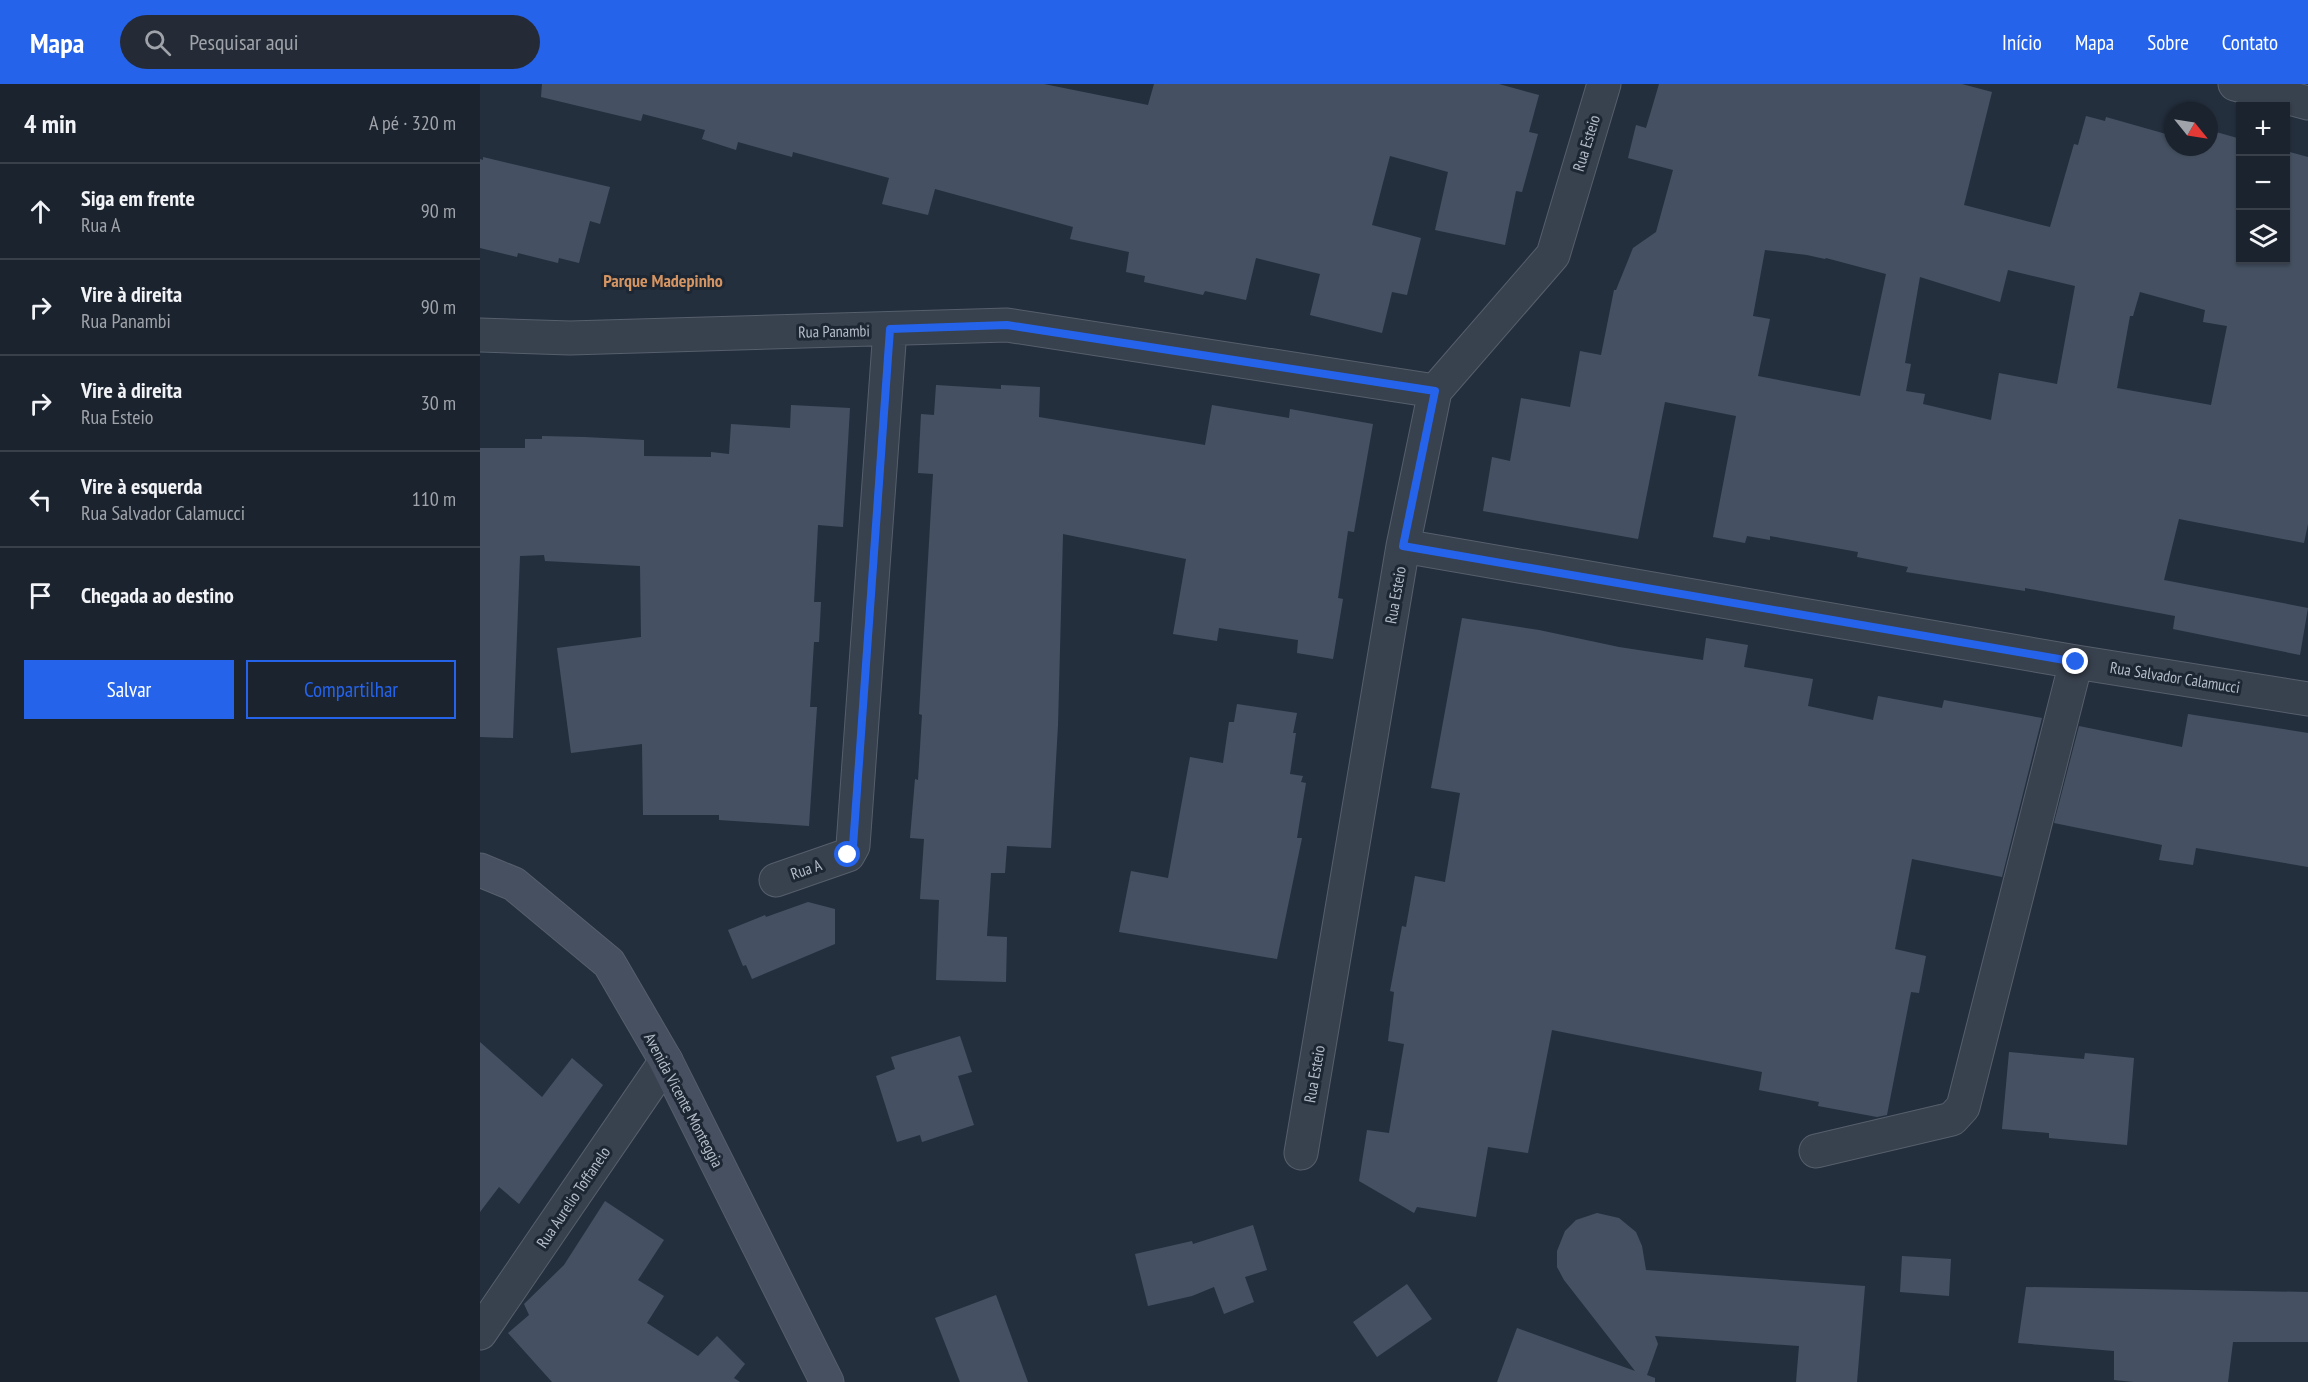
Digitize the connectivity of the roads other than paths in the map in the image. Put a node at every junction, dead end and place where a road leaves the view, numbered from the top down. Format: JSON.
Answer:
{"nodes":[{"id":1,"x":1604,"y":84,"type":"edge"},
{"id":2,"x":2235,"y":84,"type":"edge"},
{"id":3,"x":2308,"y":103,"type":"edge"},
{"id":4,"x":890,"y":329,"type":"junction"},
{"id":5,"x":480,"y":334,"type":"edge"},
{"id":6,"x":1435,"y":391,"type":"junction"},
{"id":7,"x":1403,"y":546,"type":"junction"},
{"id":8,"x":2076,"y":662,"type":"junction"},
{"id":9,"x":2308,"y":699,"type":"edge"},
{"id":10,"x":480,"y":870,"type":"edge"},
{"id":11,"x":776,"y":880,"type":"dead end"},
{"id":12,"x":666,"y":1061,"type":"junction"},
{"id":13,"x":1816,"y":1151,"type":"dead end"},
{"id":14,"x":1301,"y":1153,"type":"dead end"},
{"id":15,"x":480,"y":1333,"type":"edge"},
{"id":16,"x":827,"y":1382,"type":"edge"}],
"edges":[{"from":1,"to":6,"type":"street","name":"Rua Esteio"},
{"from":2,"to":3,"type":"street"},
{"from":4,"to":5,"type":"street","name":"Rua Panambi"},
{"from":4,"to":6,"type":"street","name":"Rua Panambi"},
{"from":4,"to":11,"type":"street","name":"Rua A"},
{"from":6,"to":7,"type":"street","name":"Rua Esteio"},
{"from":7,"to":8,"type":"street","name":"Rua Salvador Calamucci"},
{"from":7,"to":14,"type":"street","name":"Rua Esteio"},
{"from":8,"to":9,"type":"street","name":"Rua Salvador Calamucci"},
{"from":8,"to":13,"type":"street"},
{"from":10,"to":12,"type":"main road","name":"Avenida Vicente Monteggia"},
{"from":12,"to":15,"type":"street","name":"Rua Aurelio Toffanelo"},
{"from":12,"to":16,"type":"main road","name":"Avenida Vicente Monteggia"}]}
